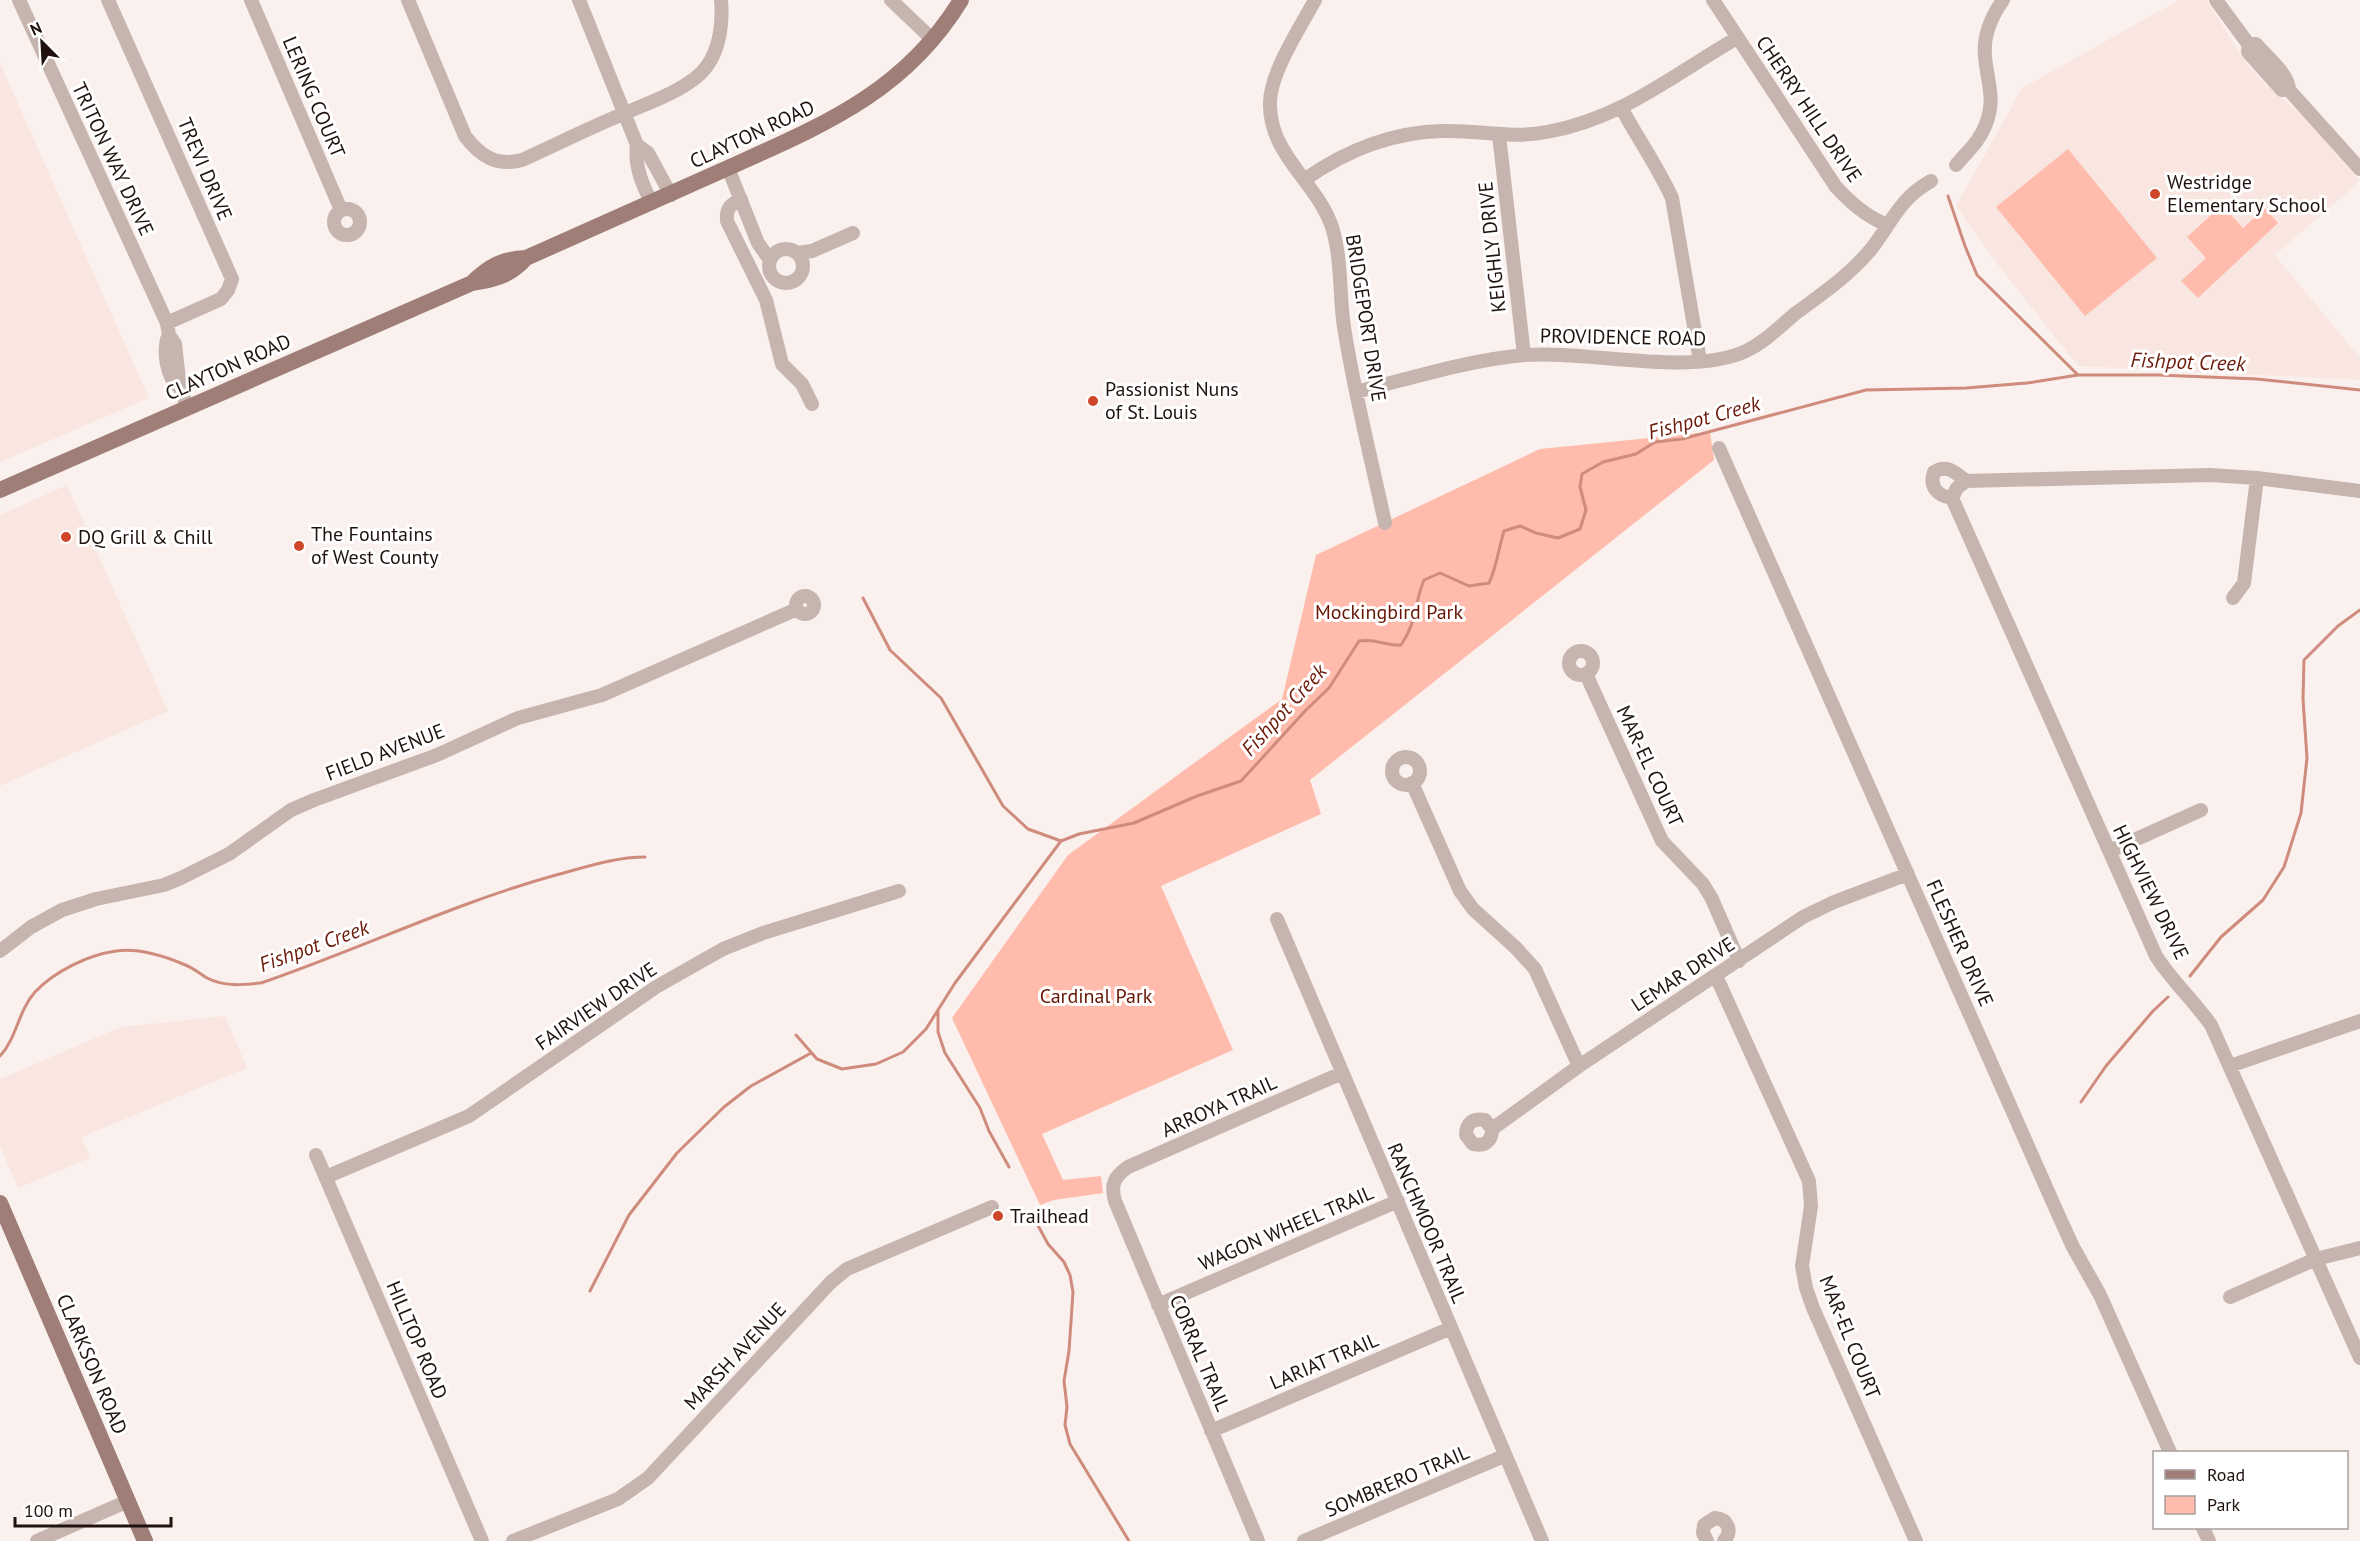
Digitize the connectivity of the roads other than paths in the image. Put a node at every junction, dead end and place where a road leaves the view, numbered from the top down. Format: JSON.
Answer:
{"nodes":[{"id":1,"x":20,"y":0,"type":"edge"},
{"id":2,"x":108,"y":0,"type":"edge"},
{"id":3,"x":251,"y":0,"type":"edge"},
{"id":4,"x":408,"y":0,"type":"edge"},
{"id":5,"x":579,"y":0,"type":"edge"},
{"id":6,"x":721,"y":0,"type":"edge"},
{"id":7,"x":891,"y":0,"type":"edge"},
{"id":8,"x":961,"y":0,"type":"edge"},
{"id":9,"x":1315,"y":0,"type":"edge"},
{"id":10,"x":1713,"y":0,"type":"edge"},
{"id":11,"x":2002,"y":0,"type":"edge"},
{"id":12,"x":2216,"y":0,"type":"edge"},
{"id":13,"x":1737,"y":38,"type":"junction"},
{"id":14,"x":932,"y":39,"type":"junction"},
{"id":15,"x":1622,"y":109,"type":"junction"},
{"id":16,"x":623,"y":114,"type":"junction"},
{"id":17,"x":1499,"y":135,"type":"junction"},
{"id":18,"x":637,"y":145,"type":"junction"},
{"id":19,"x":1956,"y":165,"type":"dead end"},
{"id":20,"x":728,"y":168,"type":"junction"},
{"id":21,"x":2360,"y":169,"type":"edge"},
{"id":22,"x":1304,"y":180,"type":"junction"},
{"id":23,"x":1931,"y":181,"type":"dead end"},
{"id":24,"x":671,"y":195,"type":"junction"},
{"id":25,"x":741,"y":199,"type":"junction"},
{"id":26,"x":652,"y":203,"type":"junction"},
{"id":27,"x":340,"y":210,"type":"dead end"},
{"id":28,"x":1887,"y":225,"type":"junction"},
{"id":29,"x":853,"y":233,"type":"dead end"},
{"id":30,"x":797,"y":253,"type":"junction"},
{"id":31,"x":770,"y":260,"type":"junction"},
{"id":32,"x":168,"y":329,"type":"junction"},
{"id":33,"x":1524,"y":355,"type":"junction"},
{"id":34,"x":1700,"y":361,"type":"junction"},
{"id":35,"x":1356,"y":392,"type":"junction"},
{"id":36,"x":812,"y":404,"type":"dead end"},
{"id":37,"x":188,"y":408,"type":"junction"},
{"id":38,"x":1719,"y":448,"type":"dead end"},
{"id":39,"x":2258,"y":478,"type":"junction"},
{"id":40,"x":1966,"y":481,"type":"junction"},
{"id":41,"x":0,"y":490,"type":"edge"},
{"id":42,"x":2360,"y":490,"type":"edge"},
{"id":43,"x":1952,"y":498,"type":"junction"},
{"id":44,"x":1385,"y":523,"type":"dead end"},
{"id":45,"x":2233,"y":598,"type":"dead end"},
{"id":46,"x":797,"y":609,"type":"dead end"},
{"id":47,"x":1586,"y":674,"type":"dead end"},
{"id":48,"x":1412,"y":783,"type":"dead end"},
{"id":49,"x":2201,"y":810,"type":"dead end"},
{"id":50,"x":2110,"y":851,"type":"junction"},
{"id":51,"x":1908,"y":874,"type":"junction"},
{"id":52,"x":899,"y":891,"type":"dead end"},
{"id":53,"x":1277,"y":920,"type":"dead end"},
{"id":54,"x":0,"y":951,"type":"edge"},
{"id":55,"x":1739,"y":961,"type":"junction"},
{"id":56,"x":1716,"y":976,"type":"junction"},
{"id":57,"x":2360,"y":1021,"type":"edge"},
{"id":58,"x":1579,"y":1066,"type":"junction"},
{"id":59,"x":2230,"y":1066,"type":"junction"},
{"id":60,"x":1342,"y":1073,"type":"junction"},
{"id":61,"x":1492,"y":1129,"type":"dead end"},
{"id":62,"x":316,"y":1155,"type":"dead end"},
{"id":63,"x":326,"y":1177,"type":"junction"},
{"id":64,"x":1114,"y":1180,"type":"joint"},
{"id":65,"x":1398,"y":1202,"type":"junction"},
{"id":66,"x":0,"y":1203,"type":"edge"},
{"id":67,"x":992,"y":1208,"type":"dead end"},
{"id":68,"x":2360,"y":1248,"type":"edge"},
{"id":69,"x":2316,"y":1259,"type":"junction"},
{"id":70,"x":2230,"y":1297,"type":"dead end"},
{"id":71,"x":1158,"y":1305,"type":"junction"},
{"id":72,"x":1451,"y":1328,"type":"junction"},
{"id":73,"x":2360,"y":1358,"type":"edge"},
{"id":74,"x":1211,"y":1431,"type":"junction"},
{"id":75,"x":2170,"y":1451,"type":"edge"},
{"id":76,"x":1504,"y":1456,"type":"junction"},
{"id":77,"x":128,"y":1501,"type":"junction"},
{"id":78,"x":37,"y":1541,"type":"edge"},
{"id":79,"x":145,"y":1541,"type":"edge"},
{"id":80,"x":482,"y":1541,"type":"edge"},
{"id":81,"x":513,"y":1541,"type":"edge"},
{"id":82,"x":1258,"y":1541,"type":"edge"},
{"id":83,"x":1304,"y":1541,"type":"edge"},
{"id":84,"x":1542,"y":1541,"type":"edge"},
{"id":85,"x":1707,"y":1541,"type":"edge"},
{"id":86,"x":1724,"y":1541,"type":"edge"},
{"id":87,"x":1916,"y":1541,"type":"edge"}],
"edges":[{"from":1,"to":32,"type":"street","name":"TRITON WAY DRIVE"},
{"from":2,"to":32,"type":"street","name":"TREVI DRIVE"},
{"from":3,"to":27,"type":"street","name":"LERING COURT"},
{"from":4,"to":16,"type":"street"},
{"from":5,"to":16,"type":"street"},
{"from":6,"to":16,"type":"street"},
{"from":7,"to":14,"type":"street"},
{"from":8,"to":14,"type":"main road","name":"CLAYTON ROAD"},
{"from":9,"to":22,"type":"street","name":"BRIDGEPORT DRIVE"},
{"from":10,"to":13,"type":"street","name":"CHERRY HILL DRIVE"},
{"from":11,"to":19,"type":"street"},
{"from":12,"to":21,"type":"street"},
{"from":13,"to":15,"type":"street"},
{"from":13,"to":28,"type":"street","name":"CHERRY HILL DRIVE"},
{"from":14,"to":20,"type":"main road","name":"CLAYTON ROAD"},
{"from":15,"to":17,"type":"street"},
{"from":15,"to":34,"type":"street"},
{"from":16,"to":18,"type":"street"},
{"from":17,"to":22,"type":"street"},
{"from":17,"to":33,"type":"street","name":"KEIGHLY DRIVE"},
{"from":18,"to":24,"type":"street"},
{"from":18,"to":26,"type":"street"},
{"from":20,"to":24,"type":"main road","name":"CLAYTON ROAD"},
{"from":20,"to":25,"type":"street"},
{"from":22,"to":35,"type":"street","name":"BRIDGEPORT DRIVE"},
{"from":23,"to":28,"type":"street","name":"PROVIDENCE ROAD"},
{"from":24,"to":26,"type":"main road","name":"CLAYTON ROAD"},
{"from":25,"to":31,"type":"street"},
{"from":25,"to":36,"type":"street"},
{"from":26,"to":37,"type":"main road","name":"CLAYTON ROAD"},
{"from":28,"to":34,"type":"street","name":"PROVIDENCE ROAD"},
{"from":29,"to":30,"type":"street"},
{"from":30,"to":31,"type":"street"},
{"from":30,"to":31,"type":"street"},
{"from":32,"to":37,"type":"street","name":"TRITON WAY DRIVE"},
{"from":33,"to":34,"type":"street","name":"PROVIDENCE ROAD"},
{"from":33,"to":35,"type":"street","name":"PROVIDENCE ROAD"},
{"from":35,"to":44,"type":"street","name":"BRIDGEPORT DRIVE"},
{"from":37,"to":41,"type":"main road","name":"CLAYTON ROAD"},
{"from":38,"to":51,"type":"street","name":"FLESHER DRIVE"},
{"from":39,"to":40,"type":"street","name":"HIGHVIEW DRIVE"},
{"from":39,"to":42,"type":"street","name":"HIGHVIEW DRIVE"},
{"from":39,"to":45,"type":"street"},
{"from":40,"to":43,"type":"street"},
{"from":40,"to":43,"type":"street","name":"HIGHVIEW DRIVE"},
{"from":43,"to":50,"type":"street","name":"HIGHVIEW DRIVE"},
{"from":46,"to":54,"type":"street","name":"FIELD AVENUE"},
{"from":47,"to":55,"type":"street","name":"MAR-EL COURT"},
{"from":48,"to":58,"type":"street"},
{"from":49,"to":50,"type":"street"},
{"from":50,"to":59,"type":"street","name":"HIGHVIEW DRIVE"},
{"from":51,"to":55,"type":"street","name":"LEMAR DRIVE"},
{"from":51,"to":75,"type":"street","name":"FLESHER DRIVE"},
{"from":52,"to":63,"type":"street","name":"FAIRVIEW DRIVE"},
{"from":53,"to":60,"type":"street","name":"RANCHMOOR TRAIL"},
{"from":55,"to":56,"type":"street","name":"LEMAR DRIVE"},
{"from":56,"to":58,"type":"street","name":"LEMAR DRIVE"},
{"from":56,"to":87,"type":"street","name":"MAR-EL COURT"},
{"from":57,"to":59,"type":"street"},
{"from":58,"to":61,"type":"street","name":"LEMAR DRIVE"},
{"from":59,"to":69,"type":"street","name":"HIGHVIEW DRIVE"},
{"from":60,"to":64,"type":"street","name":"ARROYA TRAIL"},
{"from":60,"to":65,"type":"street","name":"RANCHMOOR TRAIL"},
{"from":62,"to":63,"type":"street","name":"HILLTOP ROAD"},
{"from":63,"to":80,"type":"street","name":"HILLTOP ROAD"},
{"from":64,"to":71,"type":"street","name":"CORRAL TRAIL"},
{"from":65,"to":71,"type":"street","name":"WAGON WHEEL TRAIL"},
{"from":65,"to":72,"type":"street","name":"RANCHMOOR TRAIL"},
{"from":66,"to":77,"type":"main road","name":"CLARKSON ROAD"},
{"from":67,"to":81,"type":"street","name":"MARSH AVENUE"},
{"from":68,"to":69,"type":"street"},
{"from":69,"to":70,"type":"street"},
{"from":69,"to":73,"type":"street","name":"HIGHVIEW DRIVE"},
{"from":71,"to":74,"type":"street","name":"CORRAL TRAIL"},
{"from":72,"to":74,"type":"street","name":"LARIAT TRAIL"},
{"from":72,"to":76,"type":"street","name":"RANCHMOOR TRAIL"},
{"from":74,"to":82,"type":"street","name":"CORRAL TRAIL"},
{"from":76,"to":83,"type":"street","name":"SOMBRERO TRAIL"},
{"from":76,"to":84,"type":"street","name":"RANCHMOOR TRAIL"},
{"from":77,"to":78,"type":"street"},
{"from":77,"to":79,"type":"main road","name":"CLARKSON ROAD"},
{"from":85,"to":86,"type":"street"}]}
